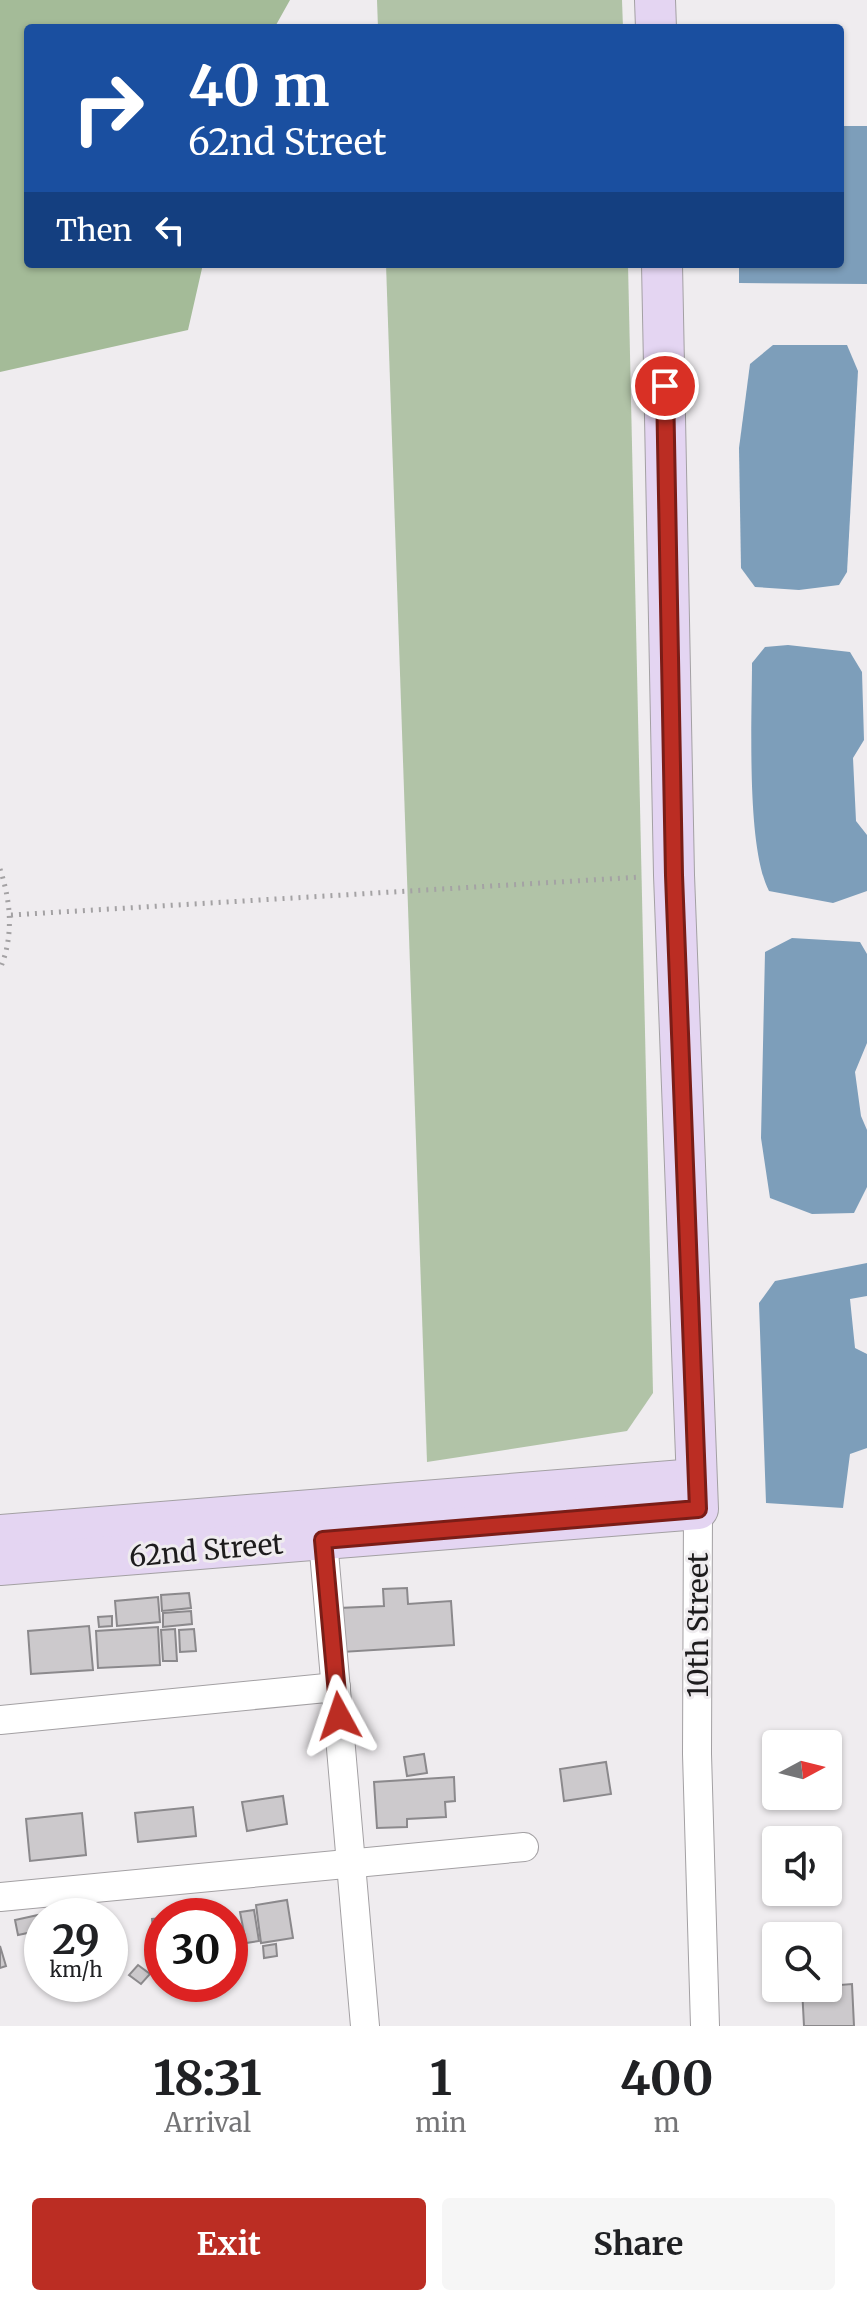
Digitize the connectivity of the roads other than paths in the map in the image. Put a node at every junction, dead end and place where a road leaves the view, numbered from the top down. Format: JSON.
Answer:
{"nodes":[{"id":1,"x":655,"y":0,"type":"edge"},
{"id":2,"x":656,"y":24,"type":"edge"},
{"id":3,"x":662,"y":268,"type":"edge"},
{"id":4,"x":697,"y":1494,"type":"junction"},
{"id":5,"x":448,"y":1514,"type":"junction"},
{"id":6,"x":0,"y":1535,"type":"edge"},
{"id":7,"x":323,"y":1540,"type":"junction"},
{"id":8,"x":0,"y":1565,"type":"edge"},
{"id":9,"x":336,"y":1687,"type":"junction"},
{"id":10,"x":0,"y":1720,"type":"edge"},
{"id":11,"x":524,"y":1847,"type":"dead end"},
{"id":12,"x":351,"y":1862,"type":"junction"},
{"id":13,"x":0,"y":1897,"type":"edge"},
{"id":14,"x":365,"y":2026,"type":"edge"},
{"id":15,"x":705,"y":2026,"type":"edge"}],
"edges":[{"from":1,"to":2,"type":"main road"},
{"from":3,"to":4,"type":"main road","name":"10th Street"},
{"from":4,"to":5,"type":"main road","name":"62nd Street"},
{"from":4,"to":15,"type":"street","name":"10th Street"},
{"from":5,"to":6,"type":"main road","name":"62nd Street"},
{"from":5,"to":7,"type":"main road","name":"62nd Street"},
{"from":7,"to":8,"type":"main road","name":"62nd Street"},
{"from":7,"to":9,"type":"street"},
{"from":9,"to":10,"type":"street"},
{"from":9,"to":12,"type":"street"},
{"from":11,"to":12,"type":"street"},
{"from":12,"to":13,"type":"street"},
{"from":12,"to":14,"type":"street"}]}
